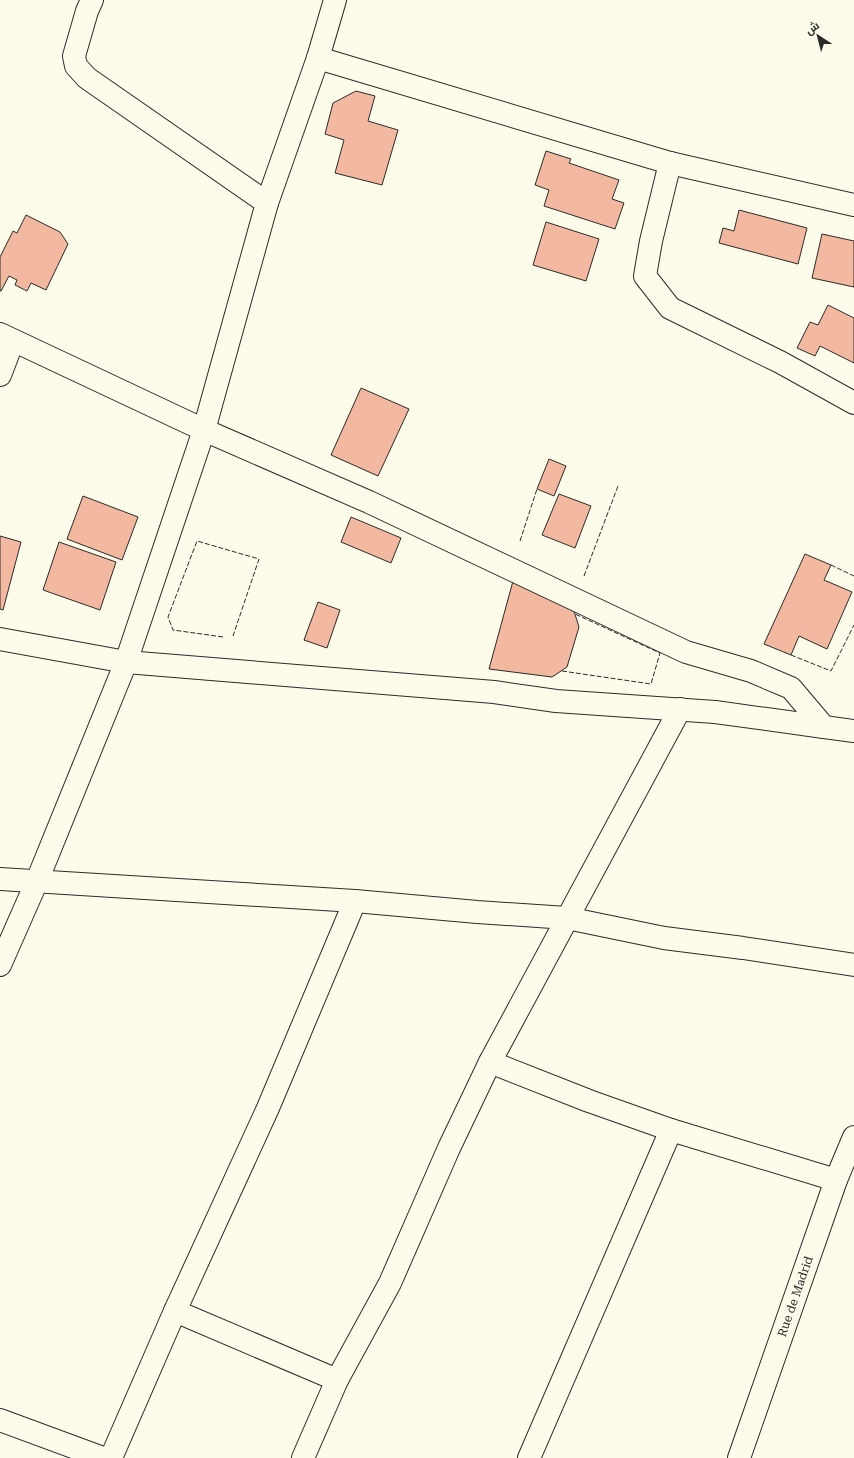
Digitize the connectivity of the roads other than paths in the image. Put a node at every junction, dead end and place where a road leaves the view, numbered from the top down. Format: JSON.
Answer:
{"nodes":[{"id":1,"x":92,"y":0,"type":"edge"},
{"id":2,"x":335,"y":0,"type":"edge"},
{"id":3,"x":318,"y":58,"type":"junction"},
{"id":4,"x":670,"y":163,"type":"junction"},
{"id":5,"x":267,"y":203,"type":"junction"},
{"id":6,"x":854,"y":205,"type":"edge"},
{"id":7,"x":6,"y":337,"type":"edge"},
{"id":8,"x":0,"y":375,"type":"edge"},
{"id":9,"x":854,"y":403,"type":"edge"},
{"id":10,"x":204,"y":430,"type":"junction"},
{"id":11,"x":0,"y":640,"type":"edge"},
{"id":12,"x":126,"y":662,"type":"junction"},
{"id":13,"x":680,"y":709,"type":"junction"},
{"id":14,"x":824,"y":727,"type":"junction"},
{"id":15,"x":854,"y":731,"type":"edge"},
{"id":16,"x":0,"y":879,"type":"edge"},
{"id":17,"x":37,"y":881,"type":"junction"},
{"id":18,"x":355,"y":901,"type":"junction"},
{"id":19,"x":567,"y":918,"type":"junction"},
{"id":20,"x":0,"y":965,"type":"edge"},
{"id":21,"x":854,"y":965,"type":"edge"},
{"id":22,"x":490,"y":1062,"type":"junction"},
{"id":23,"x":671,"y":1130,"type":"junction"},
{"id":24,"x":854,"y":1137,"type":"edge"},
{"id":25,"x":836,"y":1180,"type":"junction"},
{"id":26,"x":175,"y":1310,"type":"junction"},
{"id":27,"x":336,"y":1380,"type":"junction"},
{"id":28,"x":0,"y":1420,"type":"edge"},
{"id":29,"x":103,"y":1458,"type":"edge"},
{"id":30,"x":111,"y":1458,"type":"edge"},
{"id":31,"x":303,"y":1458,"type":"edge"},
{"id":32,"x":529,"y":1458,"type":"edge"},
{"id":33,"x":739,"y":1458,"type":"edge"}],
"edges":[{"from":1,"to":5,"type":"street"},
{"from":2,"to":3,"type":"street"},
{"from":3,"to":4,"type":"street"},
{"from":3,"to":5,"type":"street"},
{"from":4,"to":6,"type":"street"},
{"from":4,"to":9,"type":"street"},
{"from":5,"to":10,"type":"street"},
{"from":7,"to":8,"type":"street"},
{"from":7,"to":10,"type":"street"},
{"from":10,"to":12,"type":"street"},
{"from":10,"to":14,"type":"street"},
{"from":11,"to":12,"type":"street"},
{"from":12,"to":13,"type":"street"},
{"from":12,"to":17,"type":"street"},
{"from":13,"to":14,"type":"street"},
{"from":13,"to":19,"type":"street"},
{"from":14,"to":15,"type":"street"},
{"from":16,"to":17,"type":"street"},
{"from":17,"to":18,"type":"street"},
{"from":17,"to":20,"type":"street"},
{"from":18,"to":19,"type":"street"},
{"from":18,"to":26,"type":"street"},
{"from":19,"to":21,"type":"street"},
{"from":19,"to":22,"type":"street"},
{"from":22,"to":23,"type":"street"},
{"from":22,"to":27,"type":"street"},
{"from":23,"to":25,"type":"street"},
{"from":23,"to":32,"type":"street"},
{"from":24,"to":25,"type":"street","name":"Rue de Madrid"},
{"from":25,"to":33,"type":"street","name":"Rue de Madrid"},
{"from":26,"to":27,"type":"street"},
{"from":26,"to":30,"type":"street"},
{"from":27,"to":31,"type":"street"},
{"from":28,"to":29,"type":"street"}]}
